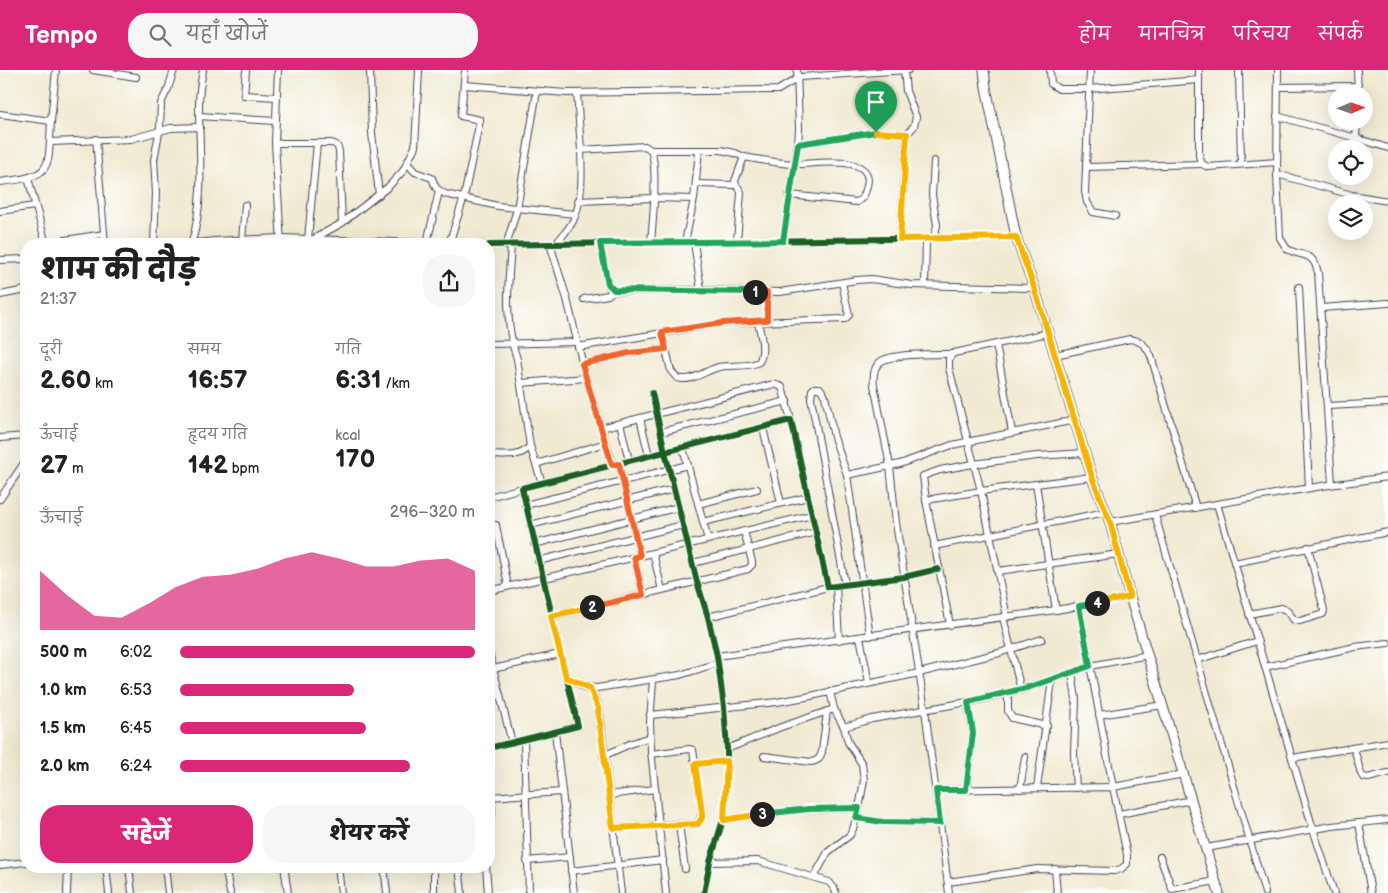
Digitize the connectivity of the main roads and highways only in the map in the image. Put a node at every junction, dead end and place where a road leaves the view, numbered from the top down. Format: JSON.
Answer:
{"nodes":[{"id":1,"x":984,"y":70,"type":"edge"},
{"id":2,"x":1220,"y":893,"type":"edge"}],
"edges":[{"from":1,"to":2,"type":"main road"}]}
